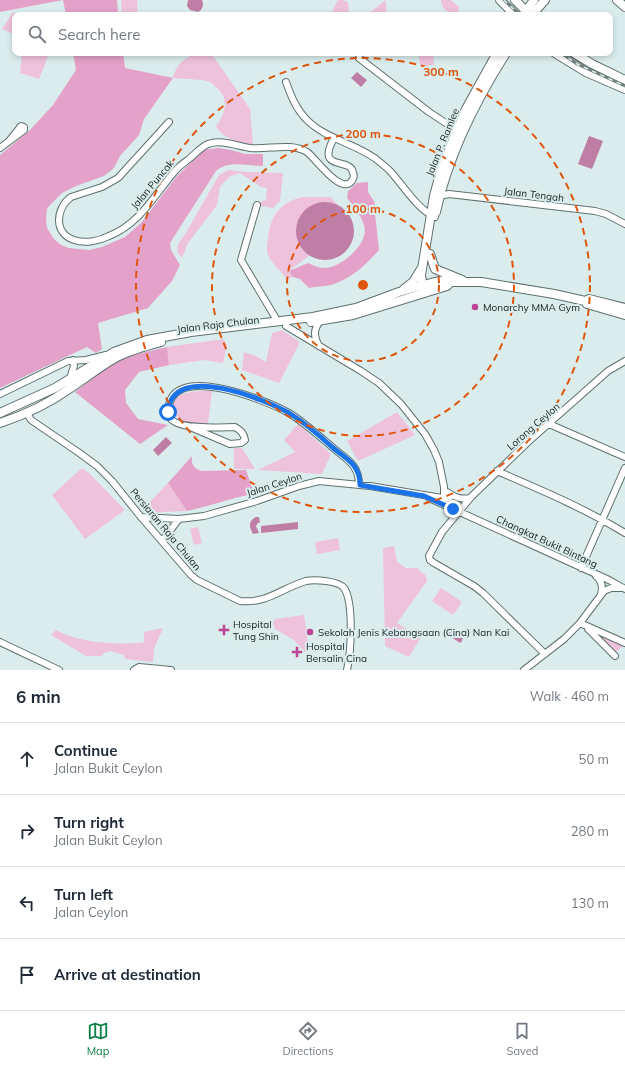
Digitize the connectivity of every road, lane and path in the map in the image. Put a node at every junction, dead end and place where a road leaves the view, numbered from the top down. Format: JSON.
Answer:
{"nodes":[{"id":1,"x":500,"y":0,"type":"edge"},
{"id":2,"x":545,"y":0,"type":"edge"},
{"id":3,"x":617,"y":0,"type":"edge"},
{"id":4,"x":517,"y":2,"type":"edge"},
{"id":5,"x":506,"y":6,"type":"junction"},
{"id":6,"x":625,"y":7,"type":"edge"},
{"id":7,"x":529,"y":10,"type":"edge"},
{"id":8,"x":509,"y":12,"type":"edge"},
{"id":9,"x":511,"y":12,"type":"edge"},
{"id":10,"x":496,"y":56,"type":"edge"},
{"id":11,"x":504,"y":56,"type":"edge"},
{"id":12,"x":560,"y":56,"type":"edge"},
{"id":13,"x":579,"y":56,"type":"edge"},
{"id":14,"x":359,"y":58,"type":"dead end"},
{"id":15,"x":625,"y":80,"type":"edge"},
{"id":16,"x":286,"y":82,"type":"dead end"},
{"id":17,"x":625,"y":89,"type":"edge"},
{"id":18,"x":470,"y":110,"type":"junction"},
{"id":19,"x":169,"y":122,"type":"dead end"},
{"id":20,"x":460,"y":132,"type":"junction"},
{"id":21,"x":334,"y":138,"type":"junction"},
{"id":22,"x":9,"y":141,"type":"dead end"},
{"id":23,"x":0,"y":148,"type":"edge"},
{"id":24,"x":439,"y":196,"type":"junction"},
{"id":25,"x":257,"y":205,"type":"dead end"},
{"id":26,"x":432,"y":216,"type":"junction"},
{"id":27,"x":625,"y":224,"type":"edge"},
{"id":28,"x":430,"y":254,"type":"junction"},
{"id":29,"x":422,"y":269,"type":"junction"},
{"id":30,"x":464,"y":281,"type":"junction"},
{"id":31,"x":425,"y":288,"type":"junction"},
{"id":32,"x":399,"y":292,"type":"junction"},
{"id":33,"x":585,"y":301,"type":"junction"},
{"id":34,"x":625,"y":308,"type":"edge"},
{"id":35,"x":625,"y":315,"type":"edge"},
{"id":36,"x":320,"y":321,"type":"junction"},
{"id":37,"x":278,"y":322,"type":"junction"},
{"id":38,"x":286,"y":326,"type":"junction"},
{"id":39,"x":319,"y":346,"type":"junction"},
{"id":40,"x":114,"y":352,"type":"junction"},
{"id":41,"x":73,"y":360,"type":"junction"},
{"id":42,"x":625,"y":361,"type":"edge"},
{"id":43,"x":70,"y":379,"type":"junction"},
{"id":44,"x":45,"y":394,"type":"junction"},
{"id":45,"x":1,"y":395,"type":"edge"},
{"id":46,"x":0,"y":413,"type":"edge"},
{"id":47,"x":26,"y":413,"type":"junction"},
{"id":48,"x":0,"y":423,"type":"edge"},
{"id":49,"x":549,"y":424,"type":"junction"},
{"id":50,"x":188,"y":426,"type":"junction"},
{"id":51,"x":625,"y":457,"type":"edge"},
{"id":52,"x":497,"y":471,"type":"junction"},
{"id":53,"x":624,"y":471,"type":"edge"},
{"id":54,"x":360,"y":485,"type":"junction"},
{"id":55,"x":446,"y":490,"type":"junction"},
{"id":56,"x":424,"y":496,"type":"junction"},
{"id":57,"x":434,"y":497,"type":"junction"},
{"id":58,"x":470,"y":498,"type":"junction"},
{"id":59,"x":453,"y":503,"type":"junction"},
{"id":60,"x":460,"y":512,"type":"junction"},
{"id":61,"x":141,"y":517,"type":"junction"},
{"id":62,"x":179,"y":519,"type":"junction"},
{"id":63,"x":602,"y":519,"type":"junction"},
{"id":64,"x":625,"y":532,"type":"edge"},
{"id":65,"x":162,"y":541,"type":"junction"},
{"id":66,"x":581,"y":568,"type":"junction"},
{"id":67,"x":592,"y":573,"type":"junction"},
{"id":68,"x":624,"y":589,"type":"edge"},
{"id":69,"x":600,"y":594,"type":"junction"},
{"id":70,"x":580,"y":623,"type":"junction"},
{"id":71,"x":587,"y":627,"type":"junction"},
{"id":72,"x":0,"y":642,"type":"edge"},
{"id":73,"x":625,"y":643,"type":"edge"},
{"id":74,"x":545,"y":654,"type":"junction"},
{"id":75,"x":615,"y":656,"type":"dead end"},
{"id":76,"x":59,"y":670,"type":"edge"},
{"id":77,"x":134,"y":670,"type":"edge"},
{"id":78,"x":171,"y":670,"type":"edge"},
{"id":79,"x":347,"y":670,"type":"edge"},
{"id":80,"x":524,"y":670,"type":"edge"}],
"edges":[{"from":1,"to":5,"type":"main road"},
{"from":2,"to":7,"type":"main road"},
{"from":3,"to":6,"type":"main road"},
{"from":4,"to":7,"type":"main road"},
{"from":5,"to":8,"type":"main road"},
{"from":5,"to":9,"type":"main road"},
{"from":10,"to":18,"type":"main road","name":"Jalan P. Ramlee"},
{"from":11,"to":18,"type":"main road","name":"Jalan P. Ramlee"},
{"from":12,"to":17,"type":"main road"},
{"from":13,"to":15,"type":"main road"},
{"from":14,"to":20,"type":"street"},
{"from":16,"to":21,"type":"street"},
{"from":18,"to":20,"type":"main road","name":"Jalan P. Ramlee"},
{"from":19,"to":21,"type":"street","name":"Jalan Puncak"},
{"from":20,"to":24,"type":"main road","name":"Jalan P. Ramlee"},
{"from":20,"to":26,"type":"main road","name":"Jalan P. Ramlee"},
{"from":21,"to":26,"type":"street"},
{"from":22,"to":23,"type":"street"},
{"from":24,"to":26,"type":"main road","name":"Jalan P. Ramlee"},
{"from":24,"to":27,"type":"street","name":"Jalan Tengah"},
{"from":25,"to":37,"type":"street"},
{"from":26,"to":28,"type":"main road","name":"Jalan P. Ramlee"},
{"from":26,"to":29,"type":"main road","name":"Jalan P. Ramlee"},
{"from":28,"to":30,"type":"main road"},
{"from":28,"to":31,"type":"main road","name":"Jalan P. Ramlee"},
{"from":29,"to":31,"type":"main road","name":"Jalan P. Ramlee"},
{"from":29,"to":32,"type":"main road"},
{"from":30,"to":31,"type":"main road","name":"Jalan Raja Chulan"},
{"from":30,"to":33,"type":"main road","name":"Jalan Raja Chulan"},
{"from":31,"to":32,"type":"main road","name":"Jalan Raja Chulan"},
{"from":31,"to":36,"type":"main road","name":"Jalan Raja Chulan"},
{"from":32,"to":37,"type":"main road","name":"Jalan Raja Chulan"},
{"from":33,"to":34,"type":"main road","name":"Jalan Raja Chulan"},
{"from":33,"to":35,"type":"main road","name":"Jalan Raja Chulan"},
{"from":36,"to":38,"type":"main road","name":"Jalan Raja Chulan"},
{"from":36,"to":39,"type":"street"},
{"from":37,"to":40,"type":"main road","name":"Jalan Raja Chulan"},
{"from":38,"to":39,"type":"street"},
{"from":38,"to":47,"type":"main road","name":"Jalan Raja Chulan"},
{"from":39,"to":55,"type":"street"},
{"from":40,"to":41,"type":"street"},
{"from":40,"to":43,"type":"main road","name":"Jalan Raja Chulan"},
{"from":41,"to":43,"type":"street"},
{"from":41,"to":45,"type":"street"},
{"from":42,"to":49,"type":"street","name":"Lorong Ceylon"},
{"from":43,"to":44,"type":"main road","name":"Jalan Raja Chulan"},
{"from":44,"to":46,"type":"main road","name":"Jalan Raja Chulan"},
{"from":44,"to":47,"type":"main road"},
{"from":46,"to":47,"type":"main road"},
{"from":47,"to":48,"type":"main road","name":"Jalan Raja Chulan"},
{"from":47,"to":61,"type":"street","name":"Persiaran Raja Chulan"},
{"from":49,"to":51,"type":"street"},
{"from":49,"to":52,"type":"street","name":"Lorong Ceylon"},
{"from":50,"to":50,"type":"street"},
{"from":50,"to":54,"type":"street"},
{"from":52,"to":58,"type":"street","name":"Lorong Ceylon"},
{"from":52,"to":63,"type":"street"},
{"from":53,"to":63,"type":"street"},
{"from":54,"to":56,"type":"street","name":"Jalan Ceylon"},
{"from":54,"to":62,"type":"street","name":"Jalan Ceylon"},
{"from":55,"to":57,"type":"street"},
{"from":55,"to":58,"type":"street"},
{"from":55,"to":59,"type":"street"},
{"from":56,"to":57,"type":"street","name":"Jalan Ceylon"},
{"from":56,"to":60,"type":"street","name":"Jalan Ceylon"},
{"from":57,"to":59,"type":"street","name":"Jalan Ceylon"},
{"from":58,"to":60,"type":"street","name":"Lorong Ceylon"},
{"from":59,"to":60,"type":"street"},
{"from":60,"to":66,"type":"street","name":"Changkat Bukit Bintang"},
{"from":60,"to":74,"type":"street","name":"Lorong Ceylon"},
{"from":61,"to":62,"type":"street","name":"Jalan Ceylon"},
{"from":61,"to":65,"type":"street","name":"Persiaran Raja Chulan"},
{"from":62,"to":65,"type":"street"},
{"from":63,"to":64,"type":"street"},
{"from":63,"to":66,"type":"street"},
{"from":65,"to":79,"type":"street","name":"Persiaran Raja Chulan"},
{"from":66,"to":67,"type":"street","name":"Changkat Bukit Bintang"},
{"from":67,"to":68,"type":"street","name":"Changkat Bukit Bintang"},
{"from":67,"to":69,"type":"street"},
{"from":68,"to":69,"type":"street"},
{"from":69,"to":70,"type":"street"},
{"from":70,"to":71,"type":"street"},
{"from":70,"to":74,"type":"street"},
{"from":71,"to":73,"type":"street"},
{"from":71,"to":75,"type":"street"},
{"from":72,"to":76,"type":"street"},
{"from":74,"to":80,"type":"street"},
{"from":77,"to":78,"type":"street"}]}
